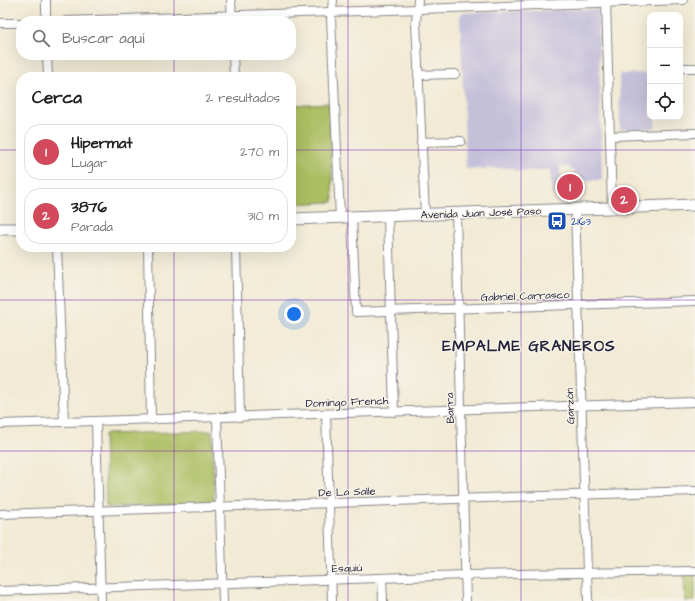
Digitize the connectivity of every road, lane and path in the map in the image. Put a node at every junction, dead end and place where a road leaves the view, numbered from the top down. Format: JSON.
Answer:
{"nodes":[{"id":1,"x":46,"y":0,"type":"edge"},
{"id":2,"x":231,"y":0,"type":"edge"},
{"id":3,"x":333,"y":0,"type":"edge"},
{"id":4,"x":418,"y":0,"type":"edge"},
{"id":5,"x":683,"y":0,"type":"edge"},
{"id":6,"x":606,"y":1,"type":"edge"},
{"id":7,"x":417,"y":9,"type":"junction"},
{"id":8,"x":332,"y":12,"type":"junction"},
{"id":9,"x":46,"y":16,"type":"edge"},
{"id":10,"x":232,"y":16,"type":"edge"},
{"id":11,"x":265,"y":16,"type":"edge"},
{"id":12,"x":0,"y":23,"type":"edge"},
{"id":13,"x":16,"y":23,"type":"edge"},
{"id":14,"x":47,"y":60,"type":"edge"},
{"id":15,"x":233,"y":60,"type":"edge"},
{"id":16,"x":683,"y":68,"type":"edge"},
{"id":17,"x":695,"y":68,"type":"edge"},
{"id":18,"x":48,"y":72,"type":"edge"},
{"id":19,"x":234,"y":72,"type":"edge"},
{"id":20,"x":455,"y":74,"type":"dead end"},
{"id":21,"x":418,"y":75,"type":"junction"},
{"id":22,"x":695,"y":133,"type":"edge"},
{"id":23,"x":610,"y":136,"type":"junction"},
{"id":24,"x":421,"y":142,"type":"junction"},
{"id":25,"x":461,"y":142,"type":"dead end"},
{"id":26,"x":695,"y":205,"type":"edge"},
{"id":27,"x":612,"y":208,"type":"junction"},
{"id":28,"x":575,"y":209,"type":"junction"},
{"id":29,"x":456,"y":214,"type":"junction"},
{"id":30,"x":425,"y":215,"type":"junction"},
{"id":31,"x":388,"y":216,"type":"junction"},
{"id":32,"x":352,"y":217,"type":"junction"},
{"id":33,"x":340,"y":218,"type":"junction"},
{"id":34,"x":296,"y":219,"type":"edge"},
{"id":35,"x":0,"y":229,"type":"edge"},
{"id":36,"x":16,"y":229,"type":"edge"},
{"id":37,"x":57,"y":252,"type":"edge"},
{"id":38,"x":148,"y":252,"type":"edge"},
{"id":39,"x":236,"y":252,"type":"edge"},
{"id":40,"x":695,"y":301,"type":"edge"},
{"id":41,"x":578,"y":305,"type":"junction"},
{"id":42,"x":458,"y":309,"type":"junction"},
{"id":43,"x":390,"y":311,"type":"junction"},
{"id":44,"x":695,"y":402,"type":"edge"},
{"id":45,"x":581,"y":406,"type":"junction"},
{"id":46,"x":461,"y":410,"type":"junction"},
{"id":47,"x":394,"y":412,"type":"junction"},
{"id":48,"x":326,"y":414,"type":"junction"},
{"id":49,"x":240,"y":417,"type":"junction"},
{"id":50,"x":217,"y":418,"type":"junction"},
{"id":51,"x":151,"y":420,"type":"junction"},
{"id":52,"x":96,"y":421,"type":"junction"},
{"id":53,"x":64,"y":422,"type":"junction"},
{"id":54,"x":0,"y":424,"type":"edge"},
{"id":55,"x":695,"y":491,"type":"edge"},
{"id":56,"x":584,"y":495,"type":"junction"},
{"id":57,"x":463,"y":499,"type":"junction"},
{"id":58,"x":329,"y":503,"type":"junction"},
{"id":59,"x":220,"y":507,"type":"junction"},
{"id":60,"x":99,"y":511,"type":"junction"},
{"id":61,"x":0,"y":514,"type":"edge"},
{"id":62,"x":695,"y":571,"type":"edge"},
{"id":63,"x":587,"y":573,"type":"junction"},
{"id":64,"x":466,"y":575,"type":"junction"},
{"id":65,"x":382,"y":578,"type":"junction"},
{"id":66,"x":331,"y":580,"type":"junction"},
{"id":67,"x":222,"y":584,"type":"junction"},
{"id":68,"x":101,"y":588,"type":"junction"},
{"id":69,"x":0,"y":591,"type":"edge"},
{"id":70,"x":102,"y":601,"type":"edge"},
{"id":71,"x":223,"y":601,"type":"edge"},
{"id":72,"x":332,"y":601,"type":"edge"},
{"id":73,"x":383,"y":601,"type":"edge"},
{"id":74,"x":466,"y":601,"type":"edge"},
{"id":75,"x":588,"y":601,"type":"edge"}],
"edges":[{"from":1,"to":9,"type":"street"},
{"from":2,"to":10,"type":"street"},
{"from":3,"to":8,"type":"street"},
{"from":4,"to":7,"type":"street"},
{"from":5,"to":6,"type":"street"},
{"from":6,"to":7,"type":"street"},
{"from":6,"to":23,"type":"street"},
{"from":7,"to":8,"type":"street"},
{"from":7,"to":21,"type":"street"},
{"from":8,"to":11,"type":"street"},
{"from":8,"to":33,"type":"street"},
{"from":12,"to":13,"type":"street"},
{"from":14,"to":18,"type":"street"},
{"from":15,"to":19,"type":"street"},
{"from":16,"to":17,"type":"street"},
{"from":20,"to":21,"type":"street"},
{"from":21,"to":24,"type":"street"},
{"from":22,"to":23,"type":"street"},
{"from":23,"to":27,"type":"street"},
{"from":24,"to":25,"type":"street"},
{"from":24,"to":30,"type":"street"},
{"from":26,"to":27,"type":"main road","name":"Avenida Juan José Paso"},
{"from":27,"to":28,"type":"main road","name":"Avenida Juan José Paso"},
{"from":28,"to":29,"type":"main road","name":"Avenida Juan José Paso"},
{"from":28,"to":41,"type":"street","name":"Garzón"},
{"from":29,"to":30,"type":"main road","name":"Avenida Juan José Paso"},
{"from":29,"to":42,"type":"street","name":"Barra"},
{"from":30,"to":31,"type":"main road","name":"Avenida Juan José Paso"},
{"from":31,"to":32,"type":"main road","name":"Avenida Juan José Paso"},
{"from":31,"to":43,"type":"street"},
{"from":32,"to":33,"type":"main road","name":"Avenida Juan José Paso"},
{"from":32,"to":43,"type":"street","name":"Gabriel Carrasco"},
{"from":33,"to":34,"type":"main road","name":"Avenida Juan José Paso"},
{"from":35,"to":36,"type":"main road"},
{"from":37,"to":53,"type":"street"},
{"from":38,"to":51,"type":"street"},
{"from":39,"to":49,"type":"street"},
{"from":40,"to":41,"type":"street","name":"Gabriel Carrasco"},
{"from":41,"to":42,"type":"street","name":"Gabriel Carrasco"},
{"from":41,"to":45,"type":"street","name":"Garzón"},
{"from":42,"to":43,"type":"street","name":"Gabriel Carrasco"},
{"from":42,"to":46,"type":"street","name":"Barra"},
{"from":43,"to":47,"type":"street"},
{"from":44,"to":45,"type":"street","name":"Domingo French"},
{"from":45,"to":46,"type":"street","name":"Domingo French"},
{"from":45,"to":56,"type":"street","name":"Garzón"},
{"from":46,"to":47,"type":"street","name":"Domingo French"},
{"from":46,"to":57,"type":"street","name":"Barra"},
{"from":47,"to":48,"type":"street","name":"Domingo French"},
{"from":48,"to":49,"type":"street","name":"Domingo French"},
{"from":48,"to":58,"type":"street"},
{"from":49,"to":50,"type":"street","name":"Domingo French"},
{"from":50,"to":51,"type":"street","name":"Domingo French"},
{"from":50,"to":59,"type":"street"},
{"from":51,"to":52,"type":"street","name":"Domingo French"},
{"from":52,"to":53,"type":"street","name":"Domingo French"},
{"from":52,"to":60,"type":"street"},
{"from":53,"to":54,"type":"street","name":"Domingo French"},
{"from":55,"to":56,"type":"street","name":"De La Salle"},
{"from":56,"to":57,"type":"street","name":"De La Salle"},
{"from":56,"to":63,"type":"street","name":"Garzón"},
{"from":57,"to":58,"type":"street","name":"De La Salle"},
{"from":57,"to":64,"type":"street","name":"Barra"},
{"from":58,"to":59,"type":"street","name":"De La Salle"},
{"from":58,"to":66,"type":"street"},
{"from":59,"to":60,"type":"street","name":"De La Salle"},
{"from":59,"to":67,"type":"street"},
{"from":60,"to":61,"type":"street","name":"De La Salle"},
{"from":60,"to":68,"type":"street"},
{"from":62,"to":63,"type":"street","name":"Esquiú"},
{"from":63,"to":64,"type":"street","name":"Esquiú"},
{"from":63,"to":75,"type":"street","name":"Garzón"},
{"from":64,"to":65,"type":"street","name":"Esquiú"},
{"from":64,"to":74,"type":"street","name":"Barra"},
{"from":65,"to":66,"type":"street","name":"Esquiú"},
{"from":65,"to":73,"type":"street"},
{"from":66,"to":67,"type":"street","name":"Esquiú"},
{"from":66,"to":72,"type":"street"},
{"from":67,"to":68,"type":"street","name":"Esquiú"},
{"from":67,"to":71,"type":"street"},
{"from":68,"to":69,"type":"street","name":"Esquiú"},
{"from":68,"to":70,"type":"street"}]}
